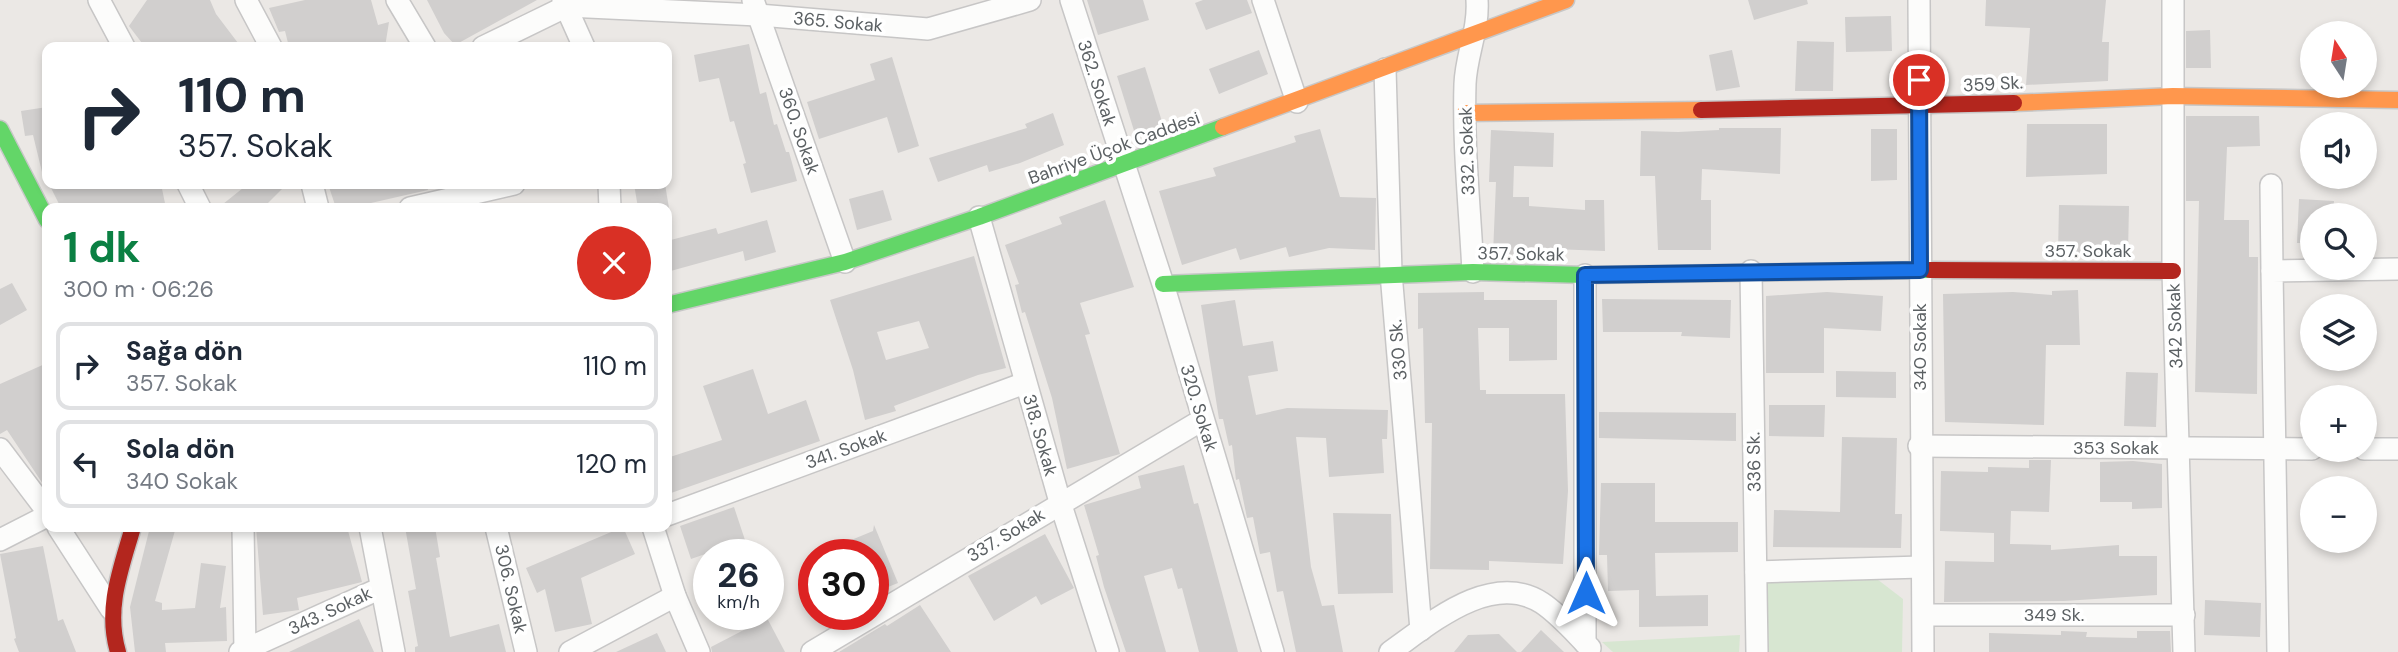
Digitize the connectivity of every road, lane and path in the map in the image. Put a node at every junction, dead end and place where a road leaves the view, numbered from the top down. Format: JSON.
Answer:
{"nodes":[{"id":1,"x":99,"y":0,"type":"edge"},
{"id":2,"x":246,"y":0,"type":"edge"},
{"id":3,"x":397,"y":0,"type":"edge"},
{"id":4,"x":1030,"y":0,"type":"edge"},
{"id":5,"x":1071,"y":0,"type":"edge"},
{"id":6,"x":1263,"y":0,"type":"edge"},
{"id":7,"x":1476,"y":0,"type":"edge"},
{"id":8,"x":1566,"y":0,"type":"edge"},
{"id":9,"x":1919,"y":0,"type":"edge"},
{"id":10,"x":2173,"y":0,"type":"edge"},
{"id":11,"x":565,"y":3,"type":"edge"},
{"id":12,"x":755,"y":8,"type":"edge"},
{"id":13,"x":1476,"y":32,"type":"junction"},
{"id":14,"x":121,"y":42,"type":"edge"},
{"id":15,"x":268,"y":42,"type":"edge"},
{"id":16,"x":422,"y":42,"type":"edge"},
{"id":17,"x":492,"y":42,"type":"edge"},
{"id":18,"x":582,"y":42,"type":"edge"},
{"id":19,"x":1385,"y":69,"type":"junction"},
{"id":20,"x":2173,"y":96,"type":"junction"},
{"id":21,"x":2398,"y":100,"type":"edge"},
{"id":22,"x":1297,"y":102,"type":"junction"},
{"id":23,"x":1918,"y":107,"type":"junction"},
{"id":24,"x":1465,"y":113,"type":"junction"},
{"id":25,"x":0,"y":129,"type":"edge"},
{"id":26,"x":1123,"y":165,"type":"junction"},
{"id":27,"x":2271,"y":185,"type":"dead end"},
{"id":28,"x":466,"y":189,"type":"edge"},
{"id":29,"x":425,"y":203,"type":"edge"},
{"id":30,"x":42,"y":210,"type":"edge"},
{"id":31,"x":979,"y":217,"type":"junction"},
{"id":32,"x":845,"y":262,"type":"junction"},
{"id":33,"x":2398,"y":269,"type":"edge"},
{"id":34,"x":1920,"y":270,"type":"junction"},
{"id":35,"x":1751,"y":271,"type":"junction"},
{"id":36,"x":2173,"y":271,"type":"junction"},
{"id":37,"x":2272,"y":271,"type":"junction"},
{"id":38,"x":1473,"y":272,"type":"junction"},
{"id":39,"x":1391,"y":273,"type":"junction"},
{"id":40,"x":1585,"y":275,"type":"junction"},
{"id":41,"x":1163,"y":284,"type":"junction"},
{"id":42,"x":672,"y":304,"type":"edge"},
{"id":43,"x":1025,"y":383,"type":"junction"},
{"id":44,"x":1202,"y":420,"type":"junction"},
{"id":45,"x":1919,"y":446,"type":"junction"},
{"id":46,"x":0,"y":449,"type":"edge"},
{"id":47,"x":2178,"y":449,"type":"junction"},
{"id":48,"x":2273,"y":449,"type":"junction"},
{"id":49,"x":2300,"y":449,"type":"edge"},
{"id":50,"x":2377,"y":449,"type":"edge"},
{"id":51,"x":2398,"y":449,"type":"edge"},
{"id":52,"x":1060,"y":502,"type":"junction"},
{"id":53,"x":42,"y":506,"type":"edge"},
{"id":54,"x":672,"y":513,"type":"edge"},
{"id":55,"x":42,"y":516,"type":"edge"},
{"id":56,"x":61,"y":532,"type":"edge"},
{"id":57,"x":132,"y":532,"type":"edge"},
{"id":58,"x":243,"y":532,"type":"edge"},
{"id":59,"x":371,"y":532,"type":"edge"},
{"id":60,"x":497,"y":532,"type":"edge"},
{"id":61,"x":655,"y":532,"type":"edge"},
{"id":62,"x":0,"y":540,"type":"edge"},
{"id":63,"x":1921,"y":567,"type":"junction"},
{"id":64,"x":1756,"y":572,"type":"junction"},
{"id":65,"x":381,"y":588,"type":"junction"},
{"id":66,"x":675,"y":596,"type":"junction"},
{"id":67,"x":111,"y":608,"type":"junction"},
{"id":68,"x":1924,"y":615,"type":"junction"},
{"id":69,"x":2184,"y":615,"type":"junction"},
{"id":70,"x":1421,"y":630,"type":"junction"},
{"id":71,"x":1590,"y":648,"type":"edge"},
{"id":72,"x":242,"y":651,"type":"edge"},
{"id":73,"x":118,"y":652,"type":"edge"},
{"id":74,"x":394,"y":652,"type":"edge"},
{"id":75,"x":526,"y":652,"type":"edge"},
{"id":76,"x":570,"y":652,"type":"edge"},
{"id":77,"x":699,"y":652,"type":"edge"},
{"id":78,"x":811,"y":652,"type":"edge"},
{"id":79,"x":1108,"y":652,"type":"edge"},
{"id":80,"x":1273,"y":652,"type":"edge"},
{"id":81,"x":1390,"y":652,"type":"edge"},
{"id":82,"x":1757,"y":652,"type":"edge"},
{"id":83,"x":1923,"y":652,"type":"edge"},
{"id":84,"x":2184,"y":652,"type":"edge"},
{"id":85,"x":2278,"y":652,"type":"edge"}],
"edges":[{"from":1,"to":14,"type":"street"},
{"from":2,"to":15,"type":"street"},
{"from":3,"to":16,"type":"street"},
{"from":4,"to":12,"type":"street","name":"365. Sokak"},
{"from":5,"to":26,"type":"street","name":"362. Sokak"},
{"from":6,"to":22,"type":"street"},
{"from":7,"to":13,"type":"street","name":"332. Sokak"},
{"from":8,"to":13,"type":"street","name":"Bahriye Üçok Caddesi"},
{"from":9,"to":23,"type":"street","name":"340 Sokak"},
{"from":10,"to":20,"type":"street","name":"342 Sokak"},
{"from":11,"to":12,"type":"street","name":"365. Sokak"},
{"from":11,"to":17,"type":"street","name":"365. Sokak"},
{"from":11,"to":18,"type":"street"},
{"from":12,"to":32,"type":"street","name":"360. Sokak"},
{"from":13,"to":19,"type":"street","name":"Bahriye Üçok Caddesi"},
{"from":13,"to":24,"type":"street","name":"332. Sokak"},
{"from":19,"to":22,"type":"street","name":"Bahriye Üçok Caddesi"},
{"from":19,"to":39,"type":"street","name":"330 Sk."},
{"from":20,"to":21,"type":"street","name":"359 Sk."},
{"from":20,"to":23,"type":"street","name":"359 Sk."},
{"from":20,"to":36,"type":"street","name":"342 Sokak"},
{"from":22,"to":26,"type":"street","name":"Bahriye Üçok Caddesi"},
{"from":23,"to":24,"type":"street","name":"359 Sk."},
{"from":23,"to":34,"type":"street","name":"340 Sokak"},
{"from":24,"to":38,"type":"street","name":"332. Sokak"},
{"from":25,"to":30,"type":"street"},
{"from":26,"to":31,"type":"street","name":"Bahriye Üçok Caddesi"},
{"from":26,"to":41,"type":"street","name":"320. Sokak"},
{"from":27,"to":37,"type":"street"},
{"from":28,"to":29,"type":"street"},
{"from":31,"to":32,"type":"street","name":"Bahriye Üçok Caddesi"},
{"from":31,"to":43,"type":"street","name":"318. Sokak"},
{"from":32,"to":42,"type":"street","name":"Bahriye Üçok Caddesi"},
{"from":33,"to":37,"type":"street"},
{"from":34,"to":35,"type":"street","name":"357. Sokak"},
{"from":34,"to":36,"type":"street","name":"357. Sokak"},
{"from":34,"to":45,"type":"street","name":"340 Sokak"},
{"from":35,"to":40,"type":"street","name":"357. Sokak"},
{"from":35,"to":64,"type":"street","name":"336 Sk."},
{"from":36,"to":47,"type":"street","name":"342 Sokak"},
{"from":37,"to":48,"type":"street"},
{"from":38,"to":39,"type":"street","name":"357. Sokak"},
{"from":38,"to":40,"type":"street","name":"357. Sokak"},
{"from":39,"to":41,"type":"street","name":"357. Sokak"},
{"from":39,"to":70,"type":"street","name":"330 Sk."},
{"from":40,"to":71,"type":"street"},
{"from":41,"to":44,"type":"street","name":"320. Sokak"},
{"from":43,"to":52,"type":"street","name":"318. Sokak"},
{"from":43,"to":54,"type":"street","name":"341. Sokak"},
{"from":44,"to":52,"type":"street","name":"337. Sokak"},
{"from":44,"to":80,"type":"street","name":"320. Sokak"},
{"from":45,"to":47,"type":"street","name":"353 Sokak"},
{"from":45,"to":63,"type":"street","name":"340 Sokak"},
{"from":46,"to":53,"type":"street"},
{"from":47,"to":48,"type":"street","name":"353 Sokak"},
{"from":47,"to":69,"type":"street","name":"342 Sokak"},
{"from":48,"to":49,"type":"street","name":"353 Sokak"},
{"from":48,"to":85,"type":"street"},
{"from":50,"to":51,"type":"street"},
{"from":52,"to":78,"type":"street","name":"337. Sokak"},
{"from":52,"to":79,"type":"street","name":"318. Sokak"},
{"from":55,"to":62,"type":"street"},
{"from":56,"to":67,"type":"street"},
{"from":57,"to":67,"type":"street"},
{"from":58,"to":72,"type":"street"},
{"from":59,"to":65,"type":"street"},
{"from":60,"to":75,"type":"street","name":"306. Sokak"},
{"from":61,"to":66,"type":"street"},
{"from":63,"to":64,"type":"street"},
{"from":63,"to":68,"type":"street","name":"340 Sokak"},
{"from":64,"to":82,"type":"street","name":"336 Sk."},
{"from":65,"to":72,"type":"street","name":"343. Sokak"},
{"from":65,"to":74,"type":"street"},
{"from":66,"to":76,"type":"street"},
{"from":66,"to":77,"type":"street"},
{"from":67,"to":73,"type":"street"},
{"from":68,"to":69,"type":"street","name":"349 Sk."},
{"from":68,"to":83,"type":"street","name":"340 Sokak"},
{"from":69,"to":84,"type":"street","name":"342 Sokak"},
{"from":70,"to":71,"type":"street"},
{"from":70,"to":81,"type":"street"}]}
